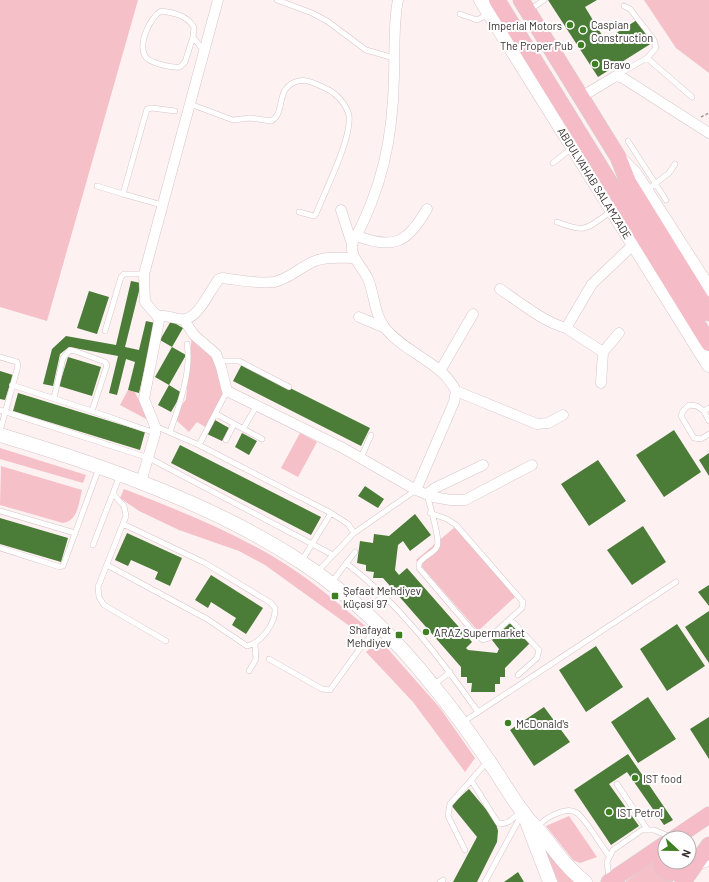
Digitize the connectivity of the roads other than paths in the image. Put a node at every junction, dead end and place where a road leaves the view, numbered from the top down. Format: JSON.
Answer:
{"nodes":[{"id":1,"x":218,"y":0,"type":"edge"},
{"id":2,"x":277,"y":0,"type":"edge"},
{"id":3,"x":398,"y":0,"type":"edge"},
{"id":4,"x":481,"y":0,"type":"edge"},
{"id":5,"x":544,"y":0,"type":"edge"},
{"id":6,"x":525,"y":5,"type":"edge"},
{"id":7,"x":624,"y":6,"type":"dead end"},
{"id":8,"x":493,"y":7,"type":"edge"},
{"id":9,"x":460,"y":14,"type":"dead end"},
{"id":10,"x":193,"y":37,"type":"junction"},
{"id":11,"x":204,"y":51,"type":"junction"},
{"id":12,"x":394,"y":58,"type":"junction"},
{"id":13,"x":647,"y":58,"type":"junction"},
{"id":14,"x":616,"y":76,"type":"junction"},
{"id":15,"x":581,"y":97,"type":"junction"},
{"id":16,"x":692,"y":97,"type":"dead end"},
{"id":17,"x":190,"y":104,"type":"junction"},
{"id":18,"x":175,"y":111,"type":"dead end"},
{"id":19,"x":709,"y":133,"type":"edge"},
{"id":20,"x":628,"y":141,"type":"dead end"},
{"id":21,"x":573,"y":147,"type":"junction"},
{"id":22,"x":618,"y":157,"type":"junction"},
{"id":23,"x":553,"y":163,"type":"dead end"},
{"id":24,"x":675,"y":164,"type":"dead end"},
{"id":25,"x":97,"y":186,"type":"dead end"},
{"id":26,"x":651,"y":188,"type":"junction"},
{"id":27,"x":123,"y":194,"type":"junction"},
{"id":28,"x":666,"y":200,"type":"dead end"},
{"id":29,"x":162,"y":205,"type":"junction"},
{"id":30,"x":427,"y":209,"type":"dead end"},
{"id":31,"x":341,"y":210,"type":"dead end"},
{"id":32,"x":613,"y":210,"type":"junction"},
{"id":33,"x":298,"y":212,"type":"dead end"},
{"id":34,"x":557,"y":222,"type":"dead end"},
{"id":35,"x":354,"y":240,"type":"junction"},
{"id":36,"x":634,"y":244,"type":"junction"},
{"id":37,"x":355,"y":258,"type":"junction"},
{"id":38,"x":144,"y":274,"type":"junction"},
{"id":39,"x":709,"y":289,"type":"edge"},
{"id":40,"x":500,"y":290,"type":"dead end"},
{"id":41,"x":709,"y":313,"type":"edge"},
{"id":42,"x":472,"y":314,"type":"dead end"},
{"id":43,"x":157,"y":316,"type":"junction"},
{"id":44,"x":359,"y":317,"type":"dead end"},
{"id":45,"x":184,"y":320,"type":"junction"},
{"id":46,"x":385,"y":328,"type":"junction"},
{"id":47,"x":566,"y":328,"type":"junction"},
{"id":48,"x":105,"y":331,"type":"dead end"},
{"id":49,"x":619,"y":333,"type":"dead end"},
{"id":50,"x":709,"y":343,"type":"edge"},
{"id":51,"x":187,"y":344,"type":"dead end"},
{"id":52,"x":603,"y":352,"type":"junction"},
{"id":53,"x":0,"y":357,"type":"edge"},
{"id":54,"x":219,"y":361,"type":"junction"},
{"id":55,"x":709,"y":365,"type":"edge"},
{"id":56,"x":440,"y":371,"type":"junction"},
{"id":57,"x":601,"y":383,"type":"dead end"},
{"id":58,"x":12,"y":386,"type":"junction"},
{"id":59,"x":289,"y":386,"type":"dead end"},
{"id":60,"x":227,"y":391,"type":"junction"},
{"id":61,"x":456,"y":392,"type":"junction"},
{"id":62,"x":54,"y":398,"type":"junction"},
{"id":63,"x":257,"y":405,"type":"junction"},
{"id":64,"x":706,"y":410,"type":"edge"},
{"id":65,"x":3,"y":411,"type":"edge"},
{"id":66,"x":92,"y":411,"type":"junction"},
{"id":67,"x":216,"y":414,"type":"junction"},
{"id":68,"x":563,"y":415,"type":"dead end"},
{"id":69,"x":709,"y":421,"type":"edge"},
{"id":70,"x":234,"y":424,"type":"junction"},
{"id":71,"x":243,"y":429,"type":"junction"},
{"id":72,"x":155,"y":430,"type":"junction"},
{"id":73,"x":0,"y":431,"type":"edge"},
{"id":74,"x":170,"y":432,"type":"junction"},
{"id":75,"x":709,"y":434,"type":"edge"},
{"id":76,"x":0,"y":435,"type":"edge"},
{"id":77,"x":371,"y":435,"type":"dead end"},
{"id":78,"x":262,"y":439,"type":"dead end"},
{"id":79,"x":226,"y":440,"type":"dead end"},
{"id":80,"x":198,"y":446,"type":"junction"},
{"id":81,"x":150,"y":458,"type":"junction"},
{"id":82,"x":361,"y":458,"type":"junction"},
{"id":83,"x":483,"y":465,"type":"dead end"},
{"id":84,"x":532,"y":465,"type":"dead end"},
{"id":85,"x":100,"y":467,"type":"junction"},
{"id":86,"x":120,"y":474,"type":"junction"},
{"id":87,"x":140,"y":482,"type":"junction"},
{"id":88,"x":416,"y":490,"type":"junction"},
{"id":89,"x":113,"y":494,"type":"junction"},
{"id":90,"x":426,"y":494,"type":"junction"},
{"id":91,"x":0,"y":511,"type":"edge"},
{"id":92,"x":430,"y":513,"type":"junction"},
{"id":93,"x":331,"y":514,"type":"junction"},
{"id":94,"x":124,"y":524,"type":"junction"},
{"id":95,"x":75,"y":533,"type":"junction"},
{"id":96,"x":354,"y":533,"type":"junction"},
{"id":97,"x":312,"y":544,"type":"junction"},
{"id":98,"x":93,"y":545,"type":"dead end"},
{"id":99,"x":0,"y":548,"type":"edge"},
{"id":100,"x":355,"y":552,"type":"dead end"},
{"id":101,"x":333,"y":555,"type":"junction"},
{"id":102,"x":300,"y":562,"type":"junction"},
{"id":103,"x":346,"y":563,"type":"junction"},
{"id":104,"x":107,"y":565,"type":"junction"},
{"id":105,"x":316,"y":573,"type":"junction"},
{"id":106,"x":676,"y":582,"type":"dead end"},
{"id":107,"x":331,"y":584,"type":"junction"},
{"id":108,"x":384,"y":595,"type":"junction"},
{"id":109,"x":365,"y":613,"type":"junction"},
{"id":110,"x":510,"y":619,"type":"junction"},
{"id":111,"x":379,"y":627,"type":"junction"},
{"id":112,"x":166,"y":641,"type":"dead end"},
{"id":113,"x":255,"y":645,"type":"junction"},
{"id":114,"x":269,"y":659,"type":"dead end"},
{"id":115,"x":249,"y":671,"type":"dead end"},
{"id":116,"x":450,"y":672,"type":"junction"},
{"id":117,"x":518,"y":675,"type":"dead end"},
{"id":118,"x":433,"y":685,"type":"junction"},
{"id":119,"x":478,"y":712,"type":"junction"},
{"id":120,"x":462,"y":723,"type":"junction"},
{"id":121,"x":489,"y":760,"type":"junction"},
{"id":122,"x":470,"y":780,"type":"junction"},
{"id":123,"x":618,"y":784,"type":"dead end"},
{"id":124,"x":522,"y":812,"type":"junction"},
{"id":125,"x":709,"y":815,"type":"edge"},
{"id":126,"x":709,"y":821,"type":"edge"},
{"id":127,"x":647,"y":829,"type":"junction"},
{"id":128,"x":686,"y":830,"type":"edge"},
{"id":129,"x":697,"y":830,"type":"edge"},
{"id":130,"x":534,"y":831,"type":"junction"},
{"id":131,"x":657,"y":832,"type":"edge"},
{"id":132,"x":657,"y":849,"type":"edge"},
{"id":133,"x":465,"y":850,"type":"dead end"},
{"id":134,"x":708,"y":850,"type":"edge"},
{"id":135,"x":609,"y":856,"type":"junction"},
{"id":136,"x":697,"y":860,"type":"edge"},
{"id":137,"x":664,"y":870,"type":"edge"},
{"id":138,"x":682,"y":870,"type":"edge"},
{"id":139,"x":485,"y":882,"type":"edge"},
{"id":140,"x":550,"y":882,"type":"edge"},
{"id":141,"x":585,"y":882,"type":"edge"},
{"id":142,"x":609,"y":882,"type":"edge"}],
"edges":[{"from":1,"to":11,"type":"street"},
{"from":2,"to":12,"type":"lane"},
{"from":3,"to":12,"type":"street"},
{"from":4,"to":8,"type":"main road","name":"ABDULVAHAB SALAMZADE"},
{"from":5,"to":6,"type":"lane"},
{"from":6,"to":15,"type":"main road"},
{"from":7,"to":13,"type":"lane"},
{"from":8,"to":9,"type":"lane"},
{"from":8,"to":21,"type":"main road","name":"ABDULVAHAB SALAMZADE"},
{"from":8,"to":50,"type":"main road","name":"ABDULVAHAB SALAMZADE"},
{"from":10,"to":10,"type":"lane"},
{"from":10,"to":11,"type":"lane"},
{"from":11,"to":17,"type":"street"},
{"from":12,"to":35,"type":"street"},
{"from":13,"to":14,"type":"lane"},
{"from":13,"to":16,"type":"lane"},
{"from":14,"to":15,"type":"street"},
{"from":14,"to":19,"type":"street"},
{"from":15,"to":22,"type":"main road"},
{"from":17,"to":29,"type":"street"},
{"from":17,"to":33,"type":"lane"},
{"from":18,"to":27,"type":"lane"},
{"from":20,"to":26,"type":"lane"},
{"from":21,"to":23,"type":"lane"},
{"from":21,"to":32,"type":"main road","name":"ABDULVAHAB SALAMZADE"},
{"from":22,"to":26,"type":"main road"},
{"from":22,"to":41,"type":"main road"},
{"from":24,"to":26,"type":"lane"},
{"from":25,"to":27,"type":"lane"},
{"from":26,"to":28,"type":"lane"},
{"from":26,"to":39,"type":"main road"},
{"from":27,"to":29,"type":"lane"},
{"from":29,"to":38,"type":"street"},
{"from":30,"to":35,"type":"street"},
{"from":31,"to":35,"type":"street"},
{"from":32,"to":34,"type":"lane"},
{"from":32,"to":36,"type":"main road","name":"ABDULVAHAB SALAMZADE"},
{"from":35,"to":37,"type":"street"},
{"from":36,"to":47,"type":"street"},
{"from":36,"to":55,"type":"main road","name":"ABDULVAHAB SALAMZADE"},
{"from":37,"to":45,"type":"street"},
{"from":37,"to":46,"type":"street"},
{"from":38,"to":43,"type":"street"},
{"from":38,"to":48,"type":"lane"},
{"from":40,"to":47,"type":"street"},
{"from":42,"to":56,"type":"street"},
{"from":43,"to":45,"type":"street"},
{"from":43,"to":72,"type":"street"},
{"from":44,"to":46,"type":"street"},
{"from":45,"to":54,"type":"street"},
{"from":46,"to":56,"type":"street"},
{"from":47,"to":52,"type":"street"},
{"from":49,"to":52,"type":"street"},
{"from":51,"to":74,"type":"lane"},
{"from":52,"to":57,"type":"street"},
{"from":53,"to":58,"type":"lane"},
{"from":54,"to":59,"type":"lane"},
{"from":54,"to":60,"type":"street"},
{"from":56,"to":61,"type":"street"},
{"from":58,"to":62,"type":"lane"},
{"from":58,"to":65,"type":"lane"},
{"from":60,"to":63,"type":"street"},
{"from":60,"to":67,"type":"lane"},
{"from":61,"to":68,"type":"street"},
{"from":61,"to":88,"type":"street"},
{"from":62,"to":66,"type":"lane"},
{"from":62,"to":66,"type":"lane"},
{"from":63,"to":71,"type":"lane"},
{"from":63,"to":82,"type":"street"},
{"from":64,"to":69,"type":"lane"},
{"from":64,"to":75,"type":"lane"},
{"from":65,"to":73,"type":"lane"},
{"from":65,"to":81,"type":"lane"},
{"from":66,"to":72,"type":"lane"},
{"from":67,"to":70,"type":"lane"},
{"from":67,"to":80,"type":"lane"},
{"from":70,"to":71,"type":"lane"},
{"from":70,"to":79,"type":"lane"},
{"from":71,"to":78,"type":"lane"},
{"from":72,"to":74,"type":"lane"},
{"from":72,"to":81,"type":"street"},
{"from":74,"to":80,"type":"lane"},
{"from":76,"to":85,"type":"main road"},
{"from":77,"to":82,"type":"lane"},
{"from":80,"to":93,"type":"lane"},
{"from":81,"to":87,"type":"street"},
{"from":81,"to":97,"type":"lane"},
{"from":82,"to":88,"type":"street"},
{"from":83,"to":90,"type":"street"},
{"from":84,"to":90,"type":"street"},
{"from":85,"to":86,"type":"main road"},
{"from":85,"to":95,"type":"lane"},
{"from":86,"to":87,"type":"main road"},
{"from":86,"to":89,"type":"lane"},
{"from":87,"to":102,"type":"main road"},
{"from":88,"to":90,"type":"street"},
{"from":88,"to":96,"type":"lane"},
{"from":89,"to":94,"type":"lane"},
{"from":89,"to":98,"type":"lane"},
{"from":90,"to":92,"type":"lane"},
{"from":91,"to":95,"type":"lane"},
{"from":92,"to":110,"type":"lane"},
{"from":92,"to":110,"type":"lane"},
{"from":93,"to":96,"type":"lane"},
{"from":93,"to":97,"type":"lane"},
{"from":94,"to":104,"type":"lane"},
{"from":94,"to":113,"type":"lane"},
{"from":95,"to":99,"type":"lane"},
{"from":96,"to":101,"type":"lane"},
{"from":97,"to":101,"type":"lane"},
{"from":97,"to":102,"type":"lane"},
{"from":100,"to":103,"type":"lane"},
{"from":101,"to":105,"type":"lane"},
{"from":102,"to":105,"type":"main road"},
{"from":103,"to":107,"type":"lane"},
{"from":103,"to":108,"type":"lane"},
{"from":104,"to":112,"type":"lane"},
{"from":104,"to":113,"type":"lane"},
{"from":105,"to":107,"type":"main road"},
{"from":106,"to":119,"type":"lane"},
{"from":107,"to":109,"type":"main road"},
{"from":108,"to":109,"type":"lane"},
{"from":108,"to":116,"type":"lane"},
{"from":109,"to":111,"type":"main road"},
{"from":110,"to":117,"type":"lane"},
{"from":111,"to":114,"type":"lane"},
{"from":111,"to":118,"type":"main road"},
{"from":113,"to":115,"type":"lane"},
{"from":116,"to":118,"type":"lane"},
{"from":116,"to":119,"type":"lane"},
{"from":118,"to":120,"type":"main road"},
{"from":119,"to":120,"type":"lane"},
{"from":120,"to":121,"type":"main road"},
{"from":121,"to":122,"type":"lane"},
{"from":121,"to":124,"type":"main road"},
{"from":122,"to":124,"type":"lane"},
{"from":122,"to":133,"type":"lane"},
{"from":123,"to":127,"type":"lane"},
{"from":124,"to":130,"type":"main road"},
{"from":124,"to":139,"type":"lane"},
{"from":125,"to":128,"type":"main road"},
{"from":126,"to":129,"type":"main road"},
{"from":127,"to":131,"type":"lane"},
{"from":127,"to":135,"type":"lane"},
{"from":130,"to":135,"type":"lane"},
{"from":130,"to":140,"type":"main road"},
{"from":130,"to":141,"type":"main road"},
{"from":132,"to":142,"type":"main road"},
{"from":134,"to":136,"type":"main road"},
{"from":135,"to":142,"type":"lane"},
{"from":137,"to":138,"type":"main road"}]}
